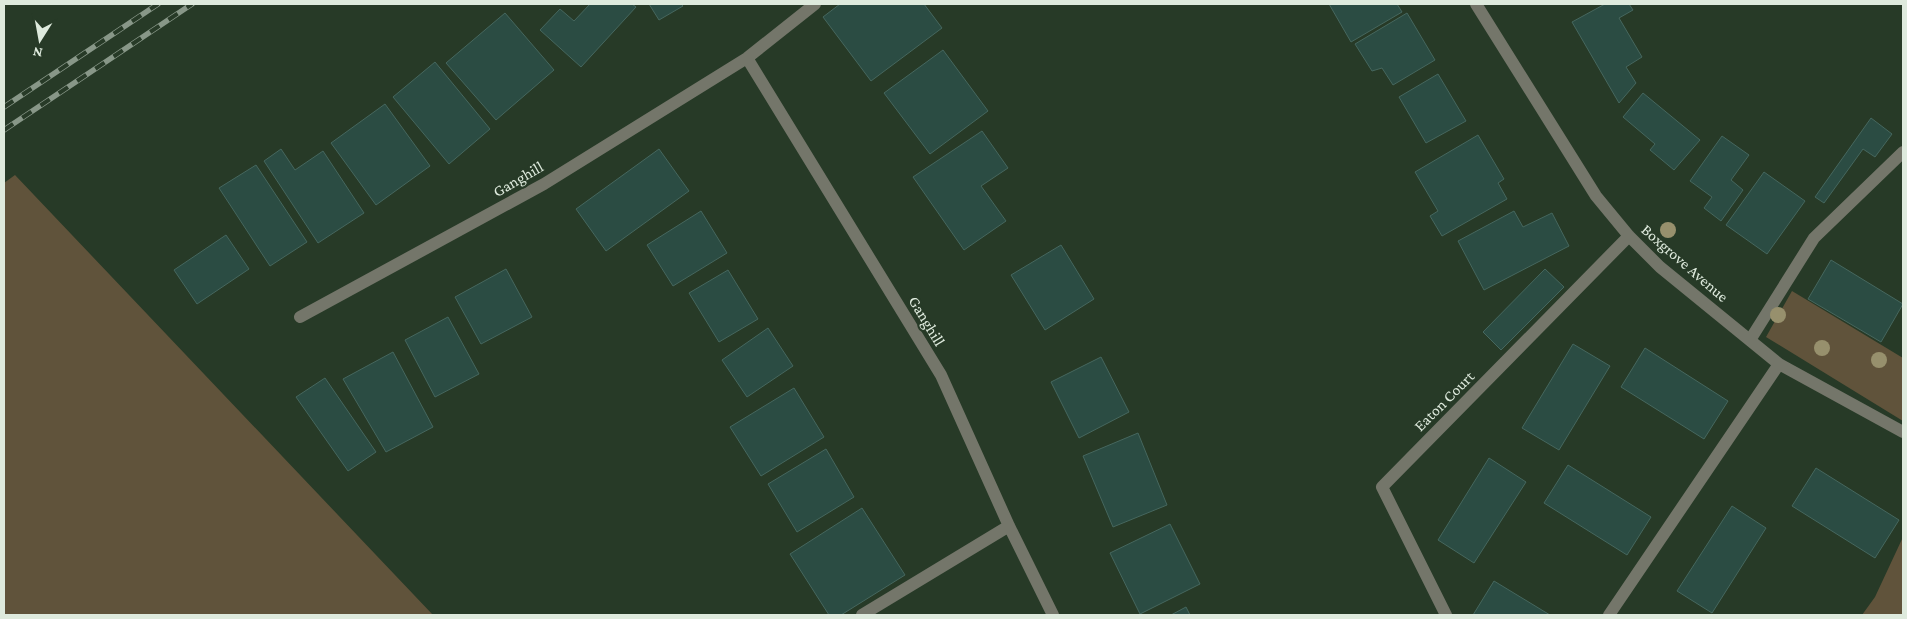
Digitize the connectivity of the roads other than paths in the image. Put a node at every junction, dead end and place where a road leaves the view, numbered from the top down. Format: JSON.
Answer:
{"nodes":[{"id":1,"x":814,"y":4,"type":"edge"},
{"id":2,"x":1476,"y":4,"type":"edge"},
{"id":3,"x":747,"y":58,"type":"junction"},
{"id":4,"x":1903,"y":152,"type":"edge"},
{"id":5,"x":1629,"y":236,"type":"junction"},
{"id":6,"x":300,"y":317,"type":"dead end"},
{"id":7,"x":1750,"y":340,"type":"junction"},
{"id":8,"x":1779,"y":364,"type":"junction"},
{"id":9,"x":1903,"y":432,"type":"edge"},
{"id":10,"x":1008,"y":526,"type":"junction"},
{"id":11,"x":862,"y":615,"type":"edge"},
{"id":12,"x":1053,"y":615,"type":"edge"},
{"id":13,"x":1446,"y":615,"type":"edge"},
{"id":14,"x":1608,"y":615,"type":"edge"}],
"edges":[{"from":1,"to":3,"type":"street","name":"Ganghill"},
{"from":2,"to":5,"type":"street","name":"Boxgrove Avenue"},
{"from":3,"to":6,"type":"street","name":"Ganghill"},
{"from":3,"to":10,"type":"street","name":"Ganghill"},
{"from":4,"to":7,"type":"street"},
{"from":5,"to":7,"type":"street","name":"Boxgrove Avenue"},
{"from":5,"to":13,"type":"street","name":"Eaton Court"},
{"from":7,"to":8,"type":"street","name":"Boxgrove Avenue"},
{"from":8,"to":9,"type":"street","name":"Boxgrove Avenue"},
{"from":8,"to":14,"type":"street"},
{"from":10,"to":11,"type":"street"},
{"from":10,"to":12,"type":"street","name":"Ganghill"}]}
